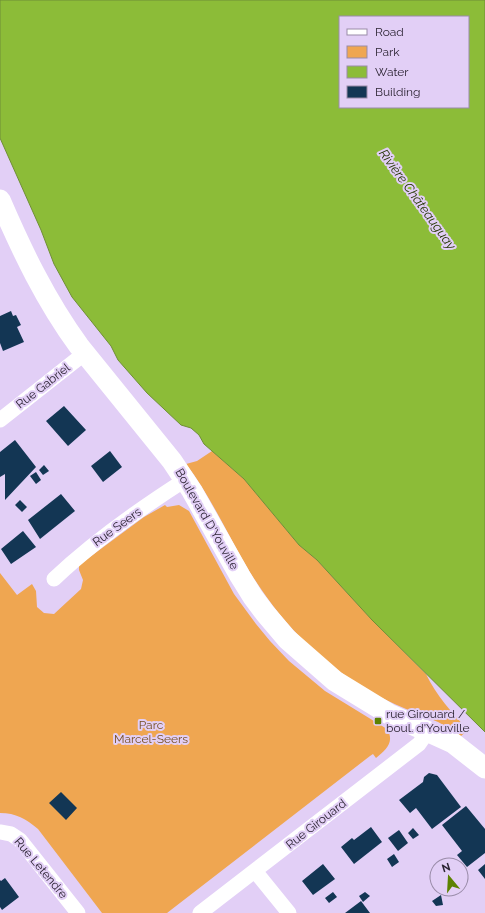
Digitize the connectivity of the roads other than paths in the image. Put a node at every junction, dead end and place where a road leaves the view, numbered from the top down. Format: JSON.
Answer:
{"nodes":[{"id":1,"x":0,"y":200,"type":"edge"},
{"id":2,"x":85,"y":353,"type":"junction"},
{"id":3,"x":0,"y":420,"type":"edge"},
{"id":4,"x":185,"y":480,"type":"junction"},
{"id":5,"x":54,"y":579,"type":"dead end"},
{"id":6,"x":428,"y":732,"type":"junction"},
{"id":7,"x":485,"y":768,"type":"edge"},
{"id":8,"x":0,"y":832,"type":"edge"},
{"id":9,"x":255,"y":871,"type":"junction"},
{"id":10,"x":78,"y":913,"type":"edge"},
{"id":11,"x":200,"y":913,"type":"edge"},
{"id":12,"x":289,"y":913,"type":"edge"}],
"edges":[{"from":1,"to":2,"type":"street","name":"Boulevard D'Youville"},
{"from":2,"to":3,"type":"street","name":"Rue Gabriel"},
{"from":2,"to":4,"type":"street","name":"Boulevard D'Youville"},
{"from":4,"to":5,"type":"street","name":"Rue Seers"},
{"from":4,"to":6,"type":"street","name":"Boulevard D'Youville"},
{"from":6,"to":7,"type":"street","name":"Boulevard D'Youville"},
{"from":6,"to":9,"type":"street","name":"Rue Girouard"},
{"from":8,"to":10,"type":"street","name":"Rue Letendre"},
{"from":9,"to":11,"type":"street","name":"Rue Girouard"},
{"from":9,"to":12,"type":"street"}]}
